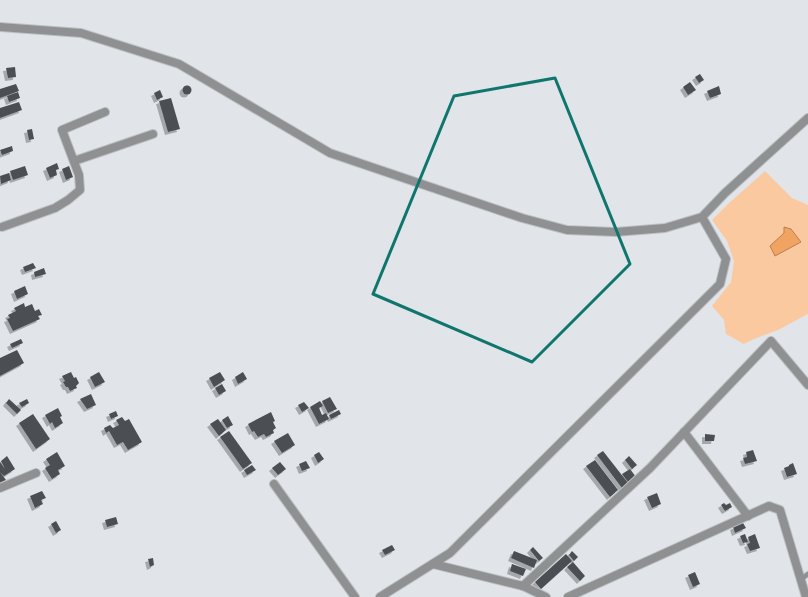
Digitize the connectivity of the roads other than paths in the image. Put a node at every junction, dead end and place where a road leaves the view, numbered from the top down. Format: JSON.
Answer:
{"nodes":[{"id":1,"x":0,"y":27,"type":"edge"},
{"id":2,"x":105,"y":112,"type":"dead end"},
{"id":3,"x":808,"y":118,"type":"edge"},
{"id":4,"x":153,"y":134,"type":"dead end"},
{"id":5,"x":74,"y":161,"type":"junction"},
{"id":6,"x":702,"y":217,"type":"junction"},
{"id":7,"x":1,"y":225,"type":"edge"},
{"id":8,"x":808,"y":385,"type":"edge"},
{"id":9,"x":684,"y":432,"type":"junction"},
{"id":10,"x":36,"y":473,"type":"dead end"},
{"id":11,"x":274,"y":484,"type":"dead end"},
{"id":12,"x":0,"y":488,"type":"edge"},
{"id":13,"x":748,"y":516,"type":"junction"},
{"id":14,"x":433,"y":564,"type":"junction"},
{"id":15,"x":808,"y":574,"type":"edge"},
{"id":16,"x":800,"y":580,"type":"junction"},
{"id":17,"x":523,"y":586,"type":"junction"},
{"id":18,"x":355,"y":597,"type":"edge"},
{"id":19,"x":380,"y":597,"type":"edge"},
{"id":20,"x":546,"y":597,"type":"edge"},
{"id":21,"x":568,"y":597,"type":"edge"},
{"id":22,"x":806,"y":597,"type":"edge"}],
"edges":[{"from":1,"to":6,"type":"street"},
{"from":2,"to":5,"type":"street"},
{"from":3,"to":6,"type":"street"},
{"from":4,"to":5,"type":"street"},
{"from":5,"to":7,"type":"street"},
{"from":6,"to":14,"type":"street"},
{"from":8,"to":9,"type":"street"},
{"from":9,"to":13,"type":"street"},
{"from":9,"to":17,"type":"street"},
{"from":10,"to":12,"type":"street"},
{"from":11,"to":18,"type":"street"},
{"from":13,"to":16,"type":"street"},
{"from":13,"to":21,"type":"street"},
{"from":14,"to":17,"type":"street"},
{"from":14,"to":19,"type":"street"},
{"from":15,"to":16,"type":"lane"},
{"from":16,"to":22,"type":"street"},
{"from":17,"to":20,"type":"street"}]}
